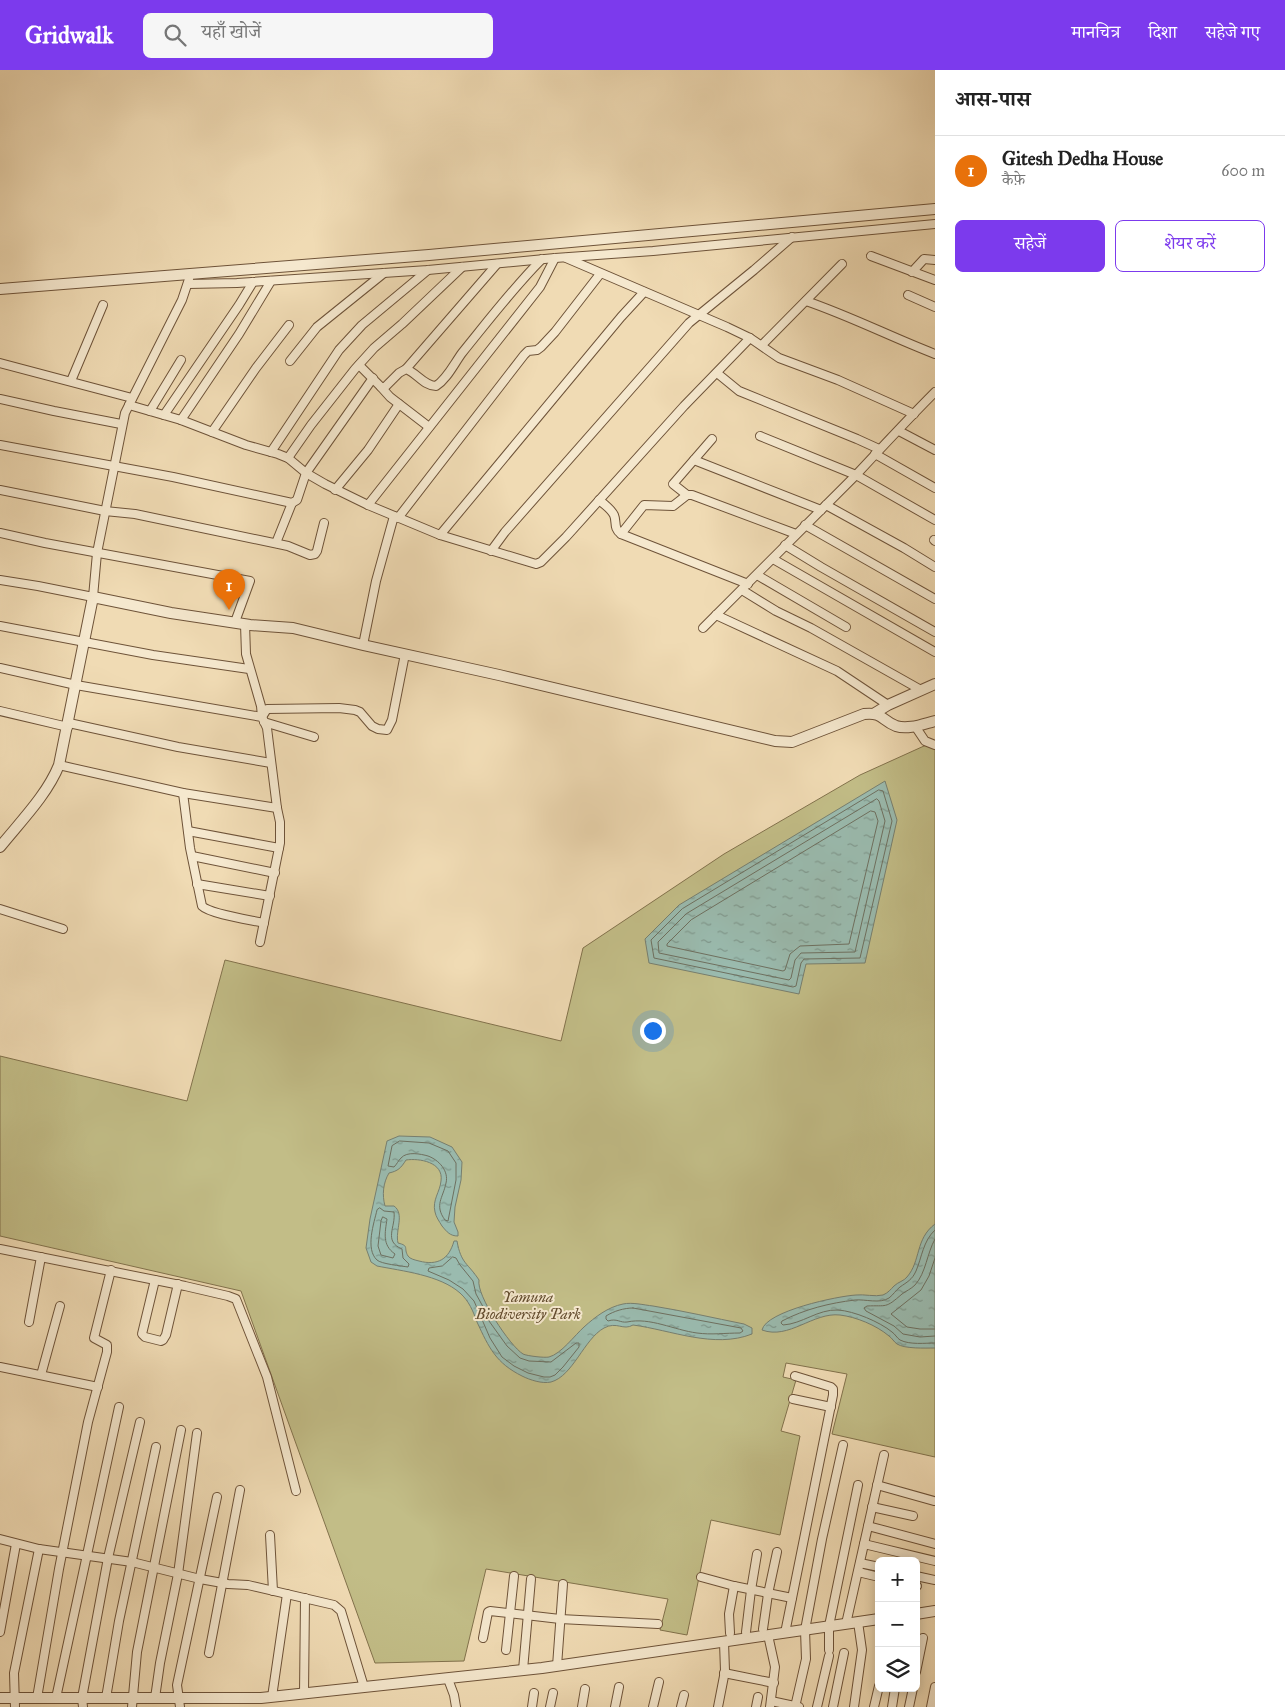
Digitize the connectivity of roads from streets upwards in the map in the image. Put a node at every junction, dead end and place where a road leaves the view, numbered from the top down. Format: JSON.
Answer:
{"nodes":[{"id":1,"x":935,"y":209,"type":"edge"},
{"id":2,"x":935,"y":224,"type":"edge"},
{"id":3,"x":792,"y":237,"type":"junction"},
{"id":4,"x":871,"y":256,"type":"dead end"},
{"id":5,"x":560,"y":258,"type":"junction"},
{"id":6,"x":542,"y":259,"type":"junction"},
{"id":7,"x":935,"y":260,"type":"edge"},
{"id":8,"x":497,"y":264,"type":"junction"},
{"id":9,"x":842,"y":264,"type":"dead end"},
{"id":10,"x":462,"y":267,"type":"junction"},
{"id":11,"x":428,"y":270,"type":"junction"},
{"id":12,"x":912,"y":272,"type":"junction"},
{"id":13,"x":190,"y":273,"type":"junction"},
{"id":14,"x":384,"y":273,"type":"junction"},
{"id":15,"x":600,"y":274,"type":"junction"},
{"id":16,"x":935,"y":280,"type":"edge"},
{"id":17,"x":271,"y":281,"type":"junction"},
{"id":18,"x":253,"y":282,"type":"junction"},
{"id":19,"x":188,"y":284,"type":"junction"},
{"id":20,"x":0,"y":288,"type":"edge"},
{"id":21,"x":644,"y":292,"type":"junction"},
{"id":22,"x":908,"y":295,"type":"dead end"},
{"id":23,"x":806,"y":301,"type":"junction"},
{"id":24,"x":102,"y":305,"type":"dead end"},
{"id":25,"x":935,"y":307,"type":"edge"},
{"id":26,"x":698,"y":316,"type":"junction"},
{"id":27,"x":289,"y":324,"type":"dead end"},
{"id":28,"x":750,"y":338,"type":"junction"},
{"id":29,"x":762,"y":345,"type":"junction"},
{"id":30,"x":935,"y":354,"type":"edge"},
{"id":31,"x":181,"y":360,"type":"dead end"},
{"id":32,"x":290,"y":361,"type":"dead end"},
{"id":33,"x":0,"y":363,"type":"edge"},
{"id":34,"x":359,"y":365,"type":"junction"},
{"id":35,"x":406,"y":369,"type":"junction"},
{"id":36,"x":717,"y":372,"type":"junction"},
{"id":37,"x":372,"y":378,"type":"junction"},
{"id":38,"x":71,"y":382,"type":"junction"},
{"id":39,"x":381,"y":387,"type":"junction"},
{"id":40,"x":935,"y":392,"type":"edge"},
{"id":41,"x":0,"y":399,"type":"edge"},
{"id":42,"x":927,"y":400,"type":"junction"},
{"id":43,"x":131,"y":402,"type":"junction"},
{"id":44,"x":399,"y":404,"type":"junction"},
{"id":45,"x":935,"y":404,"type":"edge"},
{"id":46,"x":150,"y":411,"type":"junction"},
{"id":47,"x":914,"y":414,"type":"junction"},
{"id":48,"x":164,"y":415,"type":"junction"},
{"id":49,"x":181,"y":420,"type":"junction"},
{"id":50,"x":122,"y":424,"type":"junction"},
{"id":51,"x":429,"y":427,"type":"junction"},
{"id":52,"x":899,"y":431,"type":"junction"},
{"id":53,"x":212,"y":432,"type":"junction"},
{"id":54,"x":760,"y":436,"type":"dead end"},
{"id":55,"x":712,"y":439,"type":"dead end"},
{"id":56,"x":0,"y":445,"type":"edge"},
{"id":57,"x":935,"y":450,"type":"edge"},
{"id":58,"x":271,"y":452,"type":"junction"},
{"id":59,"x":877,"y":452,"type":"junction"},
{"id":60,"x":288,"y":458,"type":"junction"},
{"id":61,"x":694,"y":460,"type":"junction"},
{"id":62,"x":115,"y":467,"type":"junction"},
{"id":63,"x":306,"y":473,"type":"junction"},
{"id":64,"x":856,"y":475,"type":"junction"},
{"id":65,"x":935,"y":488,"type":"edge"},
{"id":66,"x":0,"y":490,"type":"edge"},
{"id":67,"x":335,"y":490,"type":"junction"},
{"id":68,"x":687,"y":495,"type":"junction"},
{"id":69,"x":599,"y":500,"type":"junction"},
{"id":70,"x":292,"y":503,"type":"junction"},
{"id":71,"x":368,"y":506,"type":"junction"},
{"id":72,"x":823,"y":508,"type":"junction"},
{"id":73,"x":105,"y":511,"type":"junction"},
{"id":74,"x":396,"y":517,"type":"junction"},
{"id":75,"x":935,"y":520,"type":"edge"},
{"id":76,"x":324,"y":523,"type":"dead end"},
{"id":77,"x":805,"y":525,"type":"junction"},
{"id":78,"x":0,"y":533,"type":"edge"},
{"id":79,"x":621,"y":534,"type":"junction"},
{"id":80,"x":796,"y":534,"type":"junction"},
{"id":81,"x":440,"y":535,"type":"junction"},
{"id":82,"x":276,"y":544,"type":"junction"},
{"id":83,"x":785,"y":545,"type":"junction"},
{"id":84,"x":491,"y":551,"type":"junction"},
{"id":85,"x":97,"y":553,"type":"junction"},
{"id":86,"x":773,"y":559,"type":"junction"},
{"id":87,"x":935,"y":567,"type":"edge"},
{"id":88,"x":757,"y":575,"type":"junction"},
{"id":89,"x":0,"y":580,"type":"edge"},
{"id":90,"x":745,"y":587,"type":"junction"},
{"id":91,"x":93,"y":597,"type":"junction"},
{"id":92,"x":935,"y":599,"type":"edge"},
{"id":93,"x":716,"y":615,"type":"junction"},
{"id":94,"x":240,"y":623,"type":"junction"},
{"id":95,"x":0,"y":626,"type":"edge"},
{"id":96,"x":704,"y":628,"type":"dead end"},
{"id":97,"x":846,"y":628,"type":"dead end"},
{"id":98,"x":935,"y":632,"type":"edge"},
{"id":99,"x":85,"y":642,"type":"junction"},
{"id":100,"x":363,"y":646,"type":"junction"},
{"id":101,"x":935,"y":652,"type":"edge"},
{"id":102,"x":405,"y":654,"type":"junction"},
{"id":103,"x":0,"y":668,"type":"edge"},
{"id":104,"x":249,"y":669,"type":"junction"},
{"id":105,"x":935,"y":684,"type":"edge"},
{"id":106,"x":76,"y":685,"type":"junction"},
{"id":107,"x":921,"y":690,"type":"junction"},
{"id":108,"x":888,"y":705,"type":"junction"},
{"id":109,"x":0,"y":711,"type":"edge"},
{"id":110,"x":875,"y":713,"type":"junction"},
{"id":111,"x":263,"y":720,"type":"junction"},
{"id":112,"x":935,"y":721,"type":"edge"},
{"id":113,"x":68,"y":725,"type":"junction"},
{"id":114,"x":915,"y":726,"type":"junction"},
{"id":115,"x":314,"y":737,"type":"dead end"},
{"id":116,"x":935,"y":745,"type":"edge"},
{"id":117,"x":271,"y":763,"type":"junction"},
{"id":118,"x":59,"y":765,"type":"junction"},
{"id":119,"x":183,"y":793,"type":"junction"},
{"id":120,"x":277,"y":808,"type":"junction"},
{"id":121,"x":188,"y":832,"type":"junction"},
{"id":122,"x":0,"y":847,"type":"edge"},
{"id":123,"x":279,"y":848,"type":"junction"},
{"id":124,"x":192,"y":856,"type":"junction"},
{"id":125,"x":275,"y":873,"type":"junction"},
{"id":126,"x":197,"y":884,"type":"junction"},
{"id":127,"x":270,"y":896,"type":"junction"},
{"id":128,"x":0,"y":910,"type":"edge"},
{"id":129,"x":264,"y":923,"type":"junction"},
{"id":130,"x":63,"y":929,"type":"dead end"},
{"id":131,"x":260,"y":942,"type":"dead end"},
{"id":132,"x":0,"y":1249,"type":"edge"},
{"id":133,"x":41,"y":1257,"type":"junction"},
{"id":134,"x":111,"y":1270,"type":"junction"},
{"id":135,"x":155,"y":1280,"type":"junction"},
{"id":136,"x":178,"y":1284,"type":"junction"},
{"id":137,"x":60,"y":1306,"type":"dead end"},
{"id":138,"x":29,"y":1322,"type":"dead end"},
{"id":139,"x":0,"y":1366,"type":"edge"},
{"id":140,"x":41,"y":1376,"type":"junction"},
{"id":141,"x":795,"y":1376,"type":"dead end"},
{"id":142,"x":98,"y":1387,"type":"junction"},
{"id":143,"x":793,"y":1399,"type":"dead end"},
{"id":144,"x":119,"y":1407,"type":"dead end"},
{"id":145,"x":831,"y":1407,"type":"junction"},
{"id":146,"x":140,"y":1422,"type":"dead end"},
{"id":147,"x":181,"y":1430,"type":"dead end"},
{"id":148,"x":197,"y":1433,"type":"dead end"},
{"id":149,"x":843,"y":1445,"type":"dead end"},
{"id":150,"x":156,"y":1447,"type":"dead end"},
{"id":151,"x":884,"y":1454,"type":"dead end"},
{"id":152,"x":858,"y":1485,"type":"dead end"},
{"id":153,"x":877,"y":1485,"type":"junction"},
{"id":154,"x":240,"y":1490,"type":"dead end"},
{"id":155,"x":296,"y":1491,"type":"dead end"},
{"id":156,"x":217,"y":1497,"type":"dead end"},
{"id":157,"x":934,"y":1501,"type":"edge"},
{"id":158,"x":872,"y":1507,"type":"junction"},
{"id":159,"x":913,"y":1516,"type":"dead end"},
{"id":160,"x":868,"y":1526,"type":"junction"},
{"id":161,"x":270,"y":1536,"type":"dead end"},
{"id":162,"x":0,"y":1539,"type":"edge"},
{"id":163,"x":16,"y":1544,"type":"junction"},
{"id":164,"x":864,"y":1544,"type":"junction"},
{"id":165,"x":935,"y":1544,"type":"edge"},
{"id":166,"x":39,"y":1549,"type":"junction"},
{"id":167,"x":64,"y":1552,"type":"junction"},
{"id":168,"x":777,"y":1552,"type":"dead end"},
{"id":169,"x":757,"y":1554,"type":"dead end"},
{"id":170,"x":87,"y":1555,"type":"junction"},
{"id":171,"x":108,"y":1558,"type":"junction"},
{"id":172,"x":935,"y":1561,"type":"edge"},
{"id":173,"x":132,"y":1562,"type":"junction"},
{"id":174,"x":860,"y":1563,"type":"junction"},
{"id":175,"x":875,"y":1566,"type":"edge"},
{"id":176,"x":154,"y":1568,"type":"junction"},
{"id":177,"x":858,"y":1572,"type":"junction"},
{"id":178,"x":178,"y":1574,"type":"junction"},
{"id":179,"x":514,"y":1576,"type":"dead end"},
{"id":180,"x":875,"y":1576,"type":"edge"},
{"id":181,"x":920,"y":1577,"type":"edge"},
{"id":182,"x":701,"y":1578,"type":"dead end"},
{"id":183,"x":200,"y":1579,"type":"junction"},
{"id":184,"x":531,"y":1580,"type":"dead end"},
{"id":185,"x":935,"y":1580,"type":"edge"},
{"id":186,"x":222,"y":1583,"type":"junction"},
{"id":187,"x":563,"y":1584,"type":"dead end"},
{"id":188,"x":734,"y":1586,"type":"junction"},
{"id":189,"x":750,"y":1590,"type":"junction"},
{"id":190,"x":273,"y":1591,"type":"junction"},
{"id":191,"x":287,"y":1594,"type":"junction"},
{"id":192,"x":768,"y":1594,"type":"junction"},
{"id":193,"x":305,"y":1598,"type":"junction"},
{"id":194,"x":792,"y":1598,"type":"junction"},
{"id":195,"x":935,"y":1611,"type":"edge"},
{"id":196,"x":509,"y":1613,"type":"junction"},
{"id":197,"x":920,"y":1613,"type":"edge"},
{"id":198,"x":527,"y":1615,"type":"junction"},
{"id":199,"x":560,"y":1619,"type":"junction"},
{"id":200,"x":875,"y":1620,"type":"edge"},
{"id":201,"x":858,"y":1622,"type":"junction"},
{"id":202,"x":658,"y":1624,"type":"dead end"},
{"id":203,"x":846,"y":1624,"type":"junction"},
{"id":204,"x":829,"y":1626,"type":"junction"},
{"id":205,"x":805,"y":1630,"type":"junction"},
{"id":206,"x":0,"y":1632,"type":"edge"},
{"id":207,"x":746,"y":1632,"type":"dead end"},
{"id":208,"x":766,"y":1632,"type":"junction"},
{"id":209,"x":784,"y":1633,"type":"junction"},
{"id":210,"x":727,"y":1637,"type":"junction"},
{"id":211,"x":483,"y":1638,"type":"dead end"},
{"id":212,"x":923,"y":1638,"type":"dead end"},
{"id":213,"x":506,"y":1650,"type":"dead end"},
{"id":214,"x":209,"y":1653,"type":"dead end"},
{"id":215,"x":920,"y":1653,"type":"edge"},
{"id":216,"x":844,"y":1654,"type":"dead end"},
{"id":217,"x":557,"y":1666,"type":"junction"},
{"id":218,"x":523,"y":1670,"type":"junction"},
{"id":219,"x":725,"y":1671,"type":"junction"},
{"id":220,"x":448,"y":1679,"type":"junction"},
{"id":221,"x":659,"y":1682,"type":"dead end"},
{"id":222,"x":774,"y":1684,"type":"junction"},
{"id":223,"x":364,"y":1687,"type":"junction"},
{"id":224,"x":619,"y":1687,"type":"dead end"},
{"id":225,"x":935,"y":1687,"type":"edge"},
{"id":226,"x":585,"y":1689,"type":"dead end"},
{"id":227,"x":878,"y":1692,"type":"edge"},
{"id":228,"x":894,"y":1692,"type":"edge"},
{"id":229,"x":912,"y":1692,"type":"edge"},
{"id":230,"x":534,"y":1693,"type":"dead end"},
{"id":231,"x":553,"y":1693,"type":"dead end"},
{"id":232,"x":304,"y":1694,"type":"junction"},
{"id":233,"x":684,"y":1695,"type":"dead end"},
{"id":234,"x":272,"y":1697,"type":"junction"},
{"id":235,"x":758,"y":1697,"type":"dead end"},
{"id":236,"x":0,"y":1698,"type":"edge"},
{"id":237,"x":37,"y":1698,"type":"junction"},
{"id":238,"x":106,"y":1698,"type":"junction"},
{"id":239,"x":155,"y":1698,"type":"junction"},
{"id":240,"x":51,"y":1701,"type":"edge"},
{"id":241,"x":15,"y":1702,"type":"edge"},
{"id":242,"x":82,"y":1702,"type":"edge"},
{"id":243,"x":132,"y":1702,"type":"edge"},
{"id":244,"x":456,"y":1702,"type":"edge"},
{"id":245,"x":179,"y":1703,"type":"edge"},
{"id":246,"x":771,"y":1704,"type":"edge"},
{"id":247,"x":582,"y":1705,"type":"edge"},
{"id":248,"x":532,"y":1707,"type":"edge"},
{"id":249,"x":550,"y":1707,"type":"edge"},
{"id":250,"x":591,"y":1707,"type":"edge"},
{"id":251,"x":615,"y":1707,"type":"edge"},
{"id":252,"x":653,"y":1707,"type":"edge"},
{"id":253,"x":682,"y":1707,"type":"edge"},
{"id":254,"x":718,"y":1707,"type":"edge"},
{"id":255,"x":756,"y":1707,"type":"edge"},
{"id":256,"x":796,"y":1707,"type":"edge"},
{"id":257,"x":817,"y":1707,"type":"edge"},
{"id":258,"x":833,"y":1707,"type":"edge"},
{"id":259,"x":854,"y":1707,"type":"edge"},
{"id":260,"x":874,"y":1707,"type":"edge"},
{"id":261,"x":892,"y":1707,"type":"edge"},
{"id":262,"x":909,"y":1707,"type":"edge"},
{"id":263,"x":931,"y":1707,"type":"edge"}],
"edges":[{"from":1,"to":13,"type":"street"},
{"from":2,"to":3,"type":"street"},
{"from":3,"to":5,"type":"street"},
{"from":3,"to":26,"type":"street"},
{"from":4,"to":12,"type":"street"},
{"from":5,"to":6,"type":"street"},
{"from":5,"to":15,"type":"street"},
{"from":5,"to":51,"type":"street"},
{"from":6,"to":8,"type":"street"},
{"from":6,"to":35,"type":"street"},
{"from":7,"to":12,"type":"street"},
{"from":8,"to":10,"type":"street"},
{"from":8,"to":35,"type":"street"},
{"from":9,"to":23,"type":"street"},
{"from":10,"to":11,"type":"street"},
{"from":10,"to":34,"type":"street"},
{"from":11,"to":14,"type":"street"},
{"from":11,"to":58,"type":"street"},
{"from":12,"to":16,"type":"street"},
{"from":13,"to":19,"type":"street"},
{"from":13,"to":20,"type":"street"},
{"from":14,"to":17,"type":"street"},
{"from":14,"to":32,"type":"street"},
{"from":15,"to":21,"type":"street"},
{"from":15,"to":74,"type":"street"},
{"from":17,"to":18,"type":"street"},
{"from":17,"to":49,"type":"street"},
{"from":18,"to":19,"type":"street"},
{"from":18,"to":48,"type":"street"},
{"from":19,"to":43,"type":"street"},
{"from":21,"to":26,"type":"street"},
{"from":21,"to":81,"type":"street"},
{"from":22,"to":25,"type":"street"},
{"from":23,"to":29,"type":"street"},
{"from":23,"to":30,"type":"street"},
{"from":24,"to":38,"type":"street"},
{"from":26,"to":28,"type":"street"},
{"from":26,"to":84,"type":"street"},
{"from":27,"to":53,"type":"street"},
{"from":28,"to":29,"type":"street"},
{"from":28,"to":36,"type":"street"},
{"from":29,"to":47,"type":"street"},
{"from":31,"to":46,"type":"street"},
{"from":33,"to":38,"type":"street"},
{"from":34,"to":37,"type":"street"},
{"from":34,"to":60,"type":"street"},
{"from":35,"to":39,"type":"street"},
{"from":36,"to":59,"type":"street"},
{"from":36,"to":69,"type":"street"},
{"from":37,"to":39,"type":"street"},
{"from":37,"to":63,"type":"street"},
{"from":38,"to":43,"type":"street"},
{"from":39,"to":44,"type":"street"},
{"from":40,"to":42,"type":"street"},
{"from":41,"to":50,"type":"street"},
{"from":42,"to":45,"type":"street"},
{"from":42,"to":47,"type":"street"},
{"from":43,"to":46,"type":"street"},
{"from":43,"to":50,"type":"street"},
{"from":44,"to":51,"type":"street"},
{"from":44,"to":67,"type":"street"},
{"from":46,"to":48,"type":"street"},
{"from":47,"to":52,"type":"street"},
{"from":48,"to":49,"type":"street"},
{"from":49,"to":53,"type":"street"},
{"from":50,"to":62,"type":"street"},
{"from":51,"to":71,"type":"street"},
{"from":52,"to":57,"type":"street"},
{"from":52,"to":59,"type":"street"},
{"from":53,"to":58,"type":"street"},
{"from":54,"to":64,"type":"street"},
{"from":55,"to":61,"type":"street"},
{"from":56,"to":62,"type":"street"},
{"from":58,"to":60,"type":"street"},
{"from":59,"to":64,"type":"street"},
{"from":59,"to":65,"type":"street"},
{"from":60,"to":63,"type":"street"},
{"from":61,"to":68,"type":"street"},
{"from":61,"to":72,"type":"street"},
{"from":62,"to":70,"type":"street"},
{"from":62,"to":73,"type":"street"},
{"from":63,"to":67,"type":"street"},
{"from":63,"to":70,"type":"street"},
{"from":64,"to":72,"type":"street"},
{"from":64,"to":75,"type":"street"},
{"from":66,"to":73,"type":"street"},
{"from":67,"to":71,"type":"street"},
{"from":68,"to":79,"type":"street"},
{"from":68,"to":80,"type":"street"},
{"from":69,"to":79,"type":"street"},
{"from":69,"to":84,"type":"street"},
{"from":70,"to":82,"type":"street"},
{"from":71,"to":74,"type":"street"},
{"from":72,"to":77,"type":"street"},
{"from":72,"to":87,"type":"street"},
{"from":73,"to":82,"type":"street"},
{"from":73,"to":85,"type":"street"},
{"from":74,"to":81,"type":"street"},
{"from":74,"to":100,"type":"street"},
{"from":76,"to":82,"type":"street"},
{"from":77,"to":80,"type":"street"},
{"from":77,"to":92,"type":"street"},
{"from":78,"to":85,"type":"street"},
{"from":79,"to":90,"type":"street"},
{"from":80,"to":83,"type":"street"},
{"from":81,"to":84,"type":"street"},
{"from":83,"to":86,"type":"street"},
{"from":83,"to":98,"type":"street"},
{"from":85,"to":91,"type":"street"},
{"from":85,"to":94,"type":"street"},
{"from":86,"to":88,"type":"street"},
{"from":86,"to":101,"type":"street"},
{"from":88,"to":90,"type":"street"},
{"from":88,"to":97,"type":"street"},
{"from":89,"to":91,"type":"street"},
{"from":90,"to":93,"type":"street"},
{"from":90,"to":107,"type":"street"},
{"from":91,"to":94,"type":"street"},
{"from":91,"to":99,"type":"street"},
{"from":93,"to":96,"type":"street"},
{"from":93,"to":108,"type":"street"},
{"from":94,"to":100,"type":"street"},
{"from":94,"to":104,"type":"street"},
{"from":95,"to":99,"type":"street"},
{"from":99,"to":104,"type":"street"},
{"from":99,"to":106,"type":"street"},
{"from":100,"to":102,"type":"street"},
{"from":102,"to":110,"type":"street"},
{"from":102,"to":111,"type":"street"},
{"from":103,"to":106,"type":"street"},
{"from":104,"to":111,"type":"street"},
{"from":105,"to":107,"type":"street"},
{"from":106,"to":111,"type":"street"},
{"from":106,"to":113,"type":"street"},
{"from":107,"to":108,"type":"street"},
{"from":108,"to":110,"type":"street"},
{"from":109,"to":113,"type":"street"},
{"from":110,"to":114,"type":"street"},
{"from":111,"to":115,"type":"street"},
{"from":111,"to":117,"type":"street"},
{"from":112,"to":114,"type":"street"},
{"from":113,"to":117,"type":"street"},
{"from":113,"to":118,"type":"street"},
{"from":114,"to":116,"type":"street"},
{"from":117,"to":120,"type":"street"},
{"from":118,"to":119,"type":"street"},
{"from":118,"to":122,"type":"street"},
{"from":119,"to":120,"type":"street"},
{"from":119,"to":121,"type":"street"},
{"from":120,"to":123,"type":"street"},
{"from":121,"to":123,"type":"street"},
{"from":121,"to":124,"type":"street"},
{"from":123,"to":125,"type":"street"},
{"from":124,"to":125,"type":"street"},
{"from":124,"to":126,"type":"street"},
{"from":125,"to":127,"type":"street"},
{"from":126,"to":127,"type":"street"},
{"from":126,"to":129,"type":"street"},
{"from":127,"to":129,"type":"street"},
{"from":128,"to":130,"type":"street"},
{"from":129,"to":131,"type":"street"},
{"from":132,"to":133,"type":"street"},
{"from":133,"to":134,"type":"street"},
{"from":133,"to":138,"type":"street"},
{"from":134,"to":135,"type":"street"},
{"from":134,"to":142,"type":"street"},
{"from":135,"to":136,"type":"street"},
{"from":135,"to":136,"type":"street"},
{"from":136,"to":155,"type":"street"},
{"from":137,"to":140,"type":"street"},
{"from":139,"to":140,"type":"street"},
{"from":140,"to":142,"type":"street"},
{"from":141,"to":145,"type":"street"},
{"from":142,"to":167,"type":"street"},
{"from":143,"to":145,"type":"street"},
{"from":144,"to":170,"type":"street"},
{"from":145,"to":194,"type":"street"},
{"from":146,"to":171,"type":"street"},
{"from":147,"to":176,"type":"street"},
{"from":148,"to":178,"type":"street"},
{"from":149,"to":205,"type":"street"},
{"from":150,"to":173,"type":"street"},
{"from":151,"to":153,"type":"street"},
{"from":152,"to":204,"type":"street"},
{"from":153,"to":157,"type":"street"},
{"from":153,"to":158,"type":"street"},
{"from":154,"to":186,"type":"street"},
{"from":156,"to":183,"type":"street"},
{"from":158,"to":159,"type":"street"},
{"from":158,"to":160,"type":"street"},
{"from":160,"to":164,"type":"street"},
{"from":160,"to":165,"type":"street"},
{"from":161,"to":190,"type":"street"},
{"from":162,"to":163,"type":"street"},
{"from":163,"to":166,"type":"street"},
{"from":163,"to":206,"type":"street"},
{"from":164,"to":172,"type":"street"},
{"from":164,"to":174,"type":"street"},
{"from":166,"to":167,"type":"street"},
{"from":166,"to":241,"type":"street"},
{"from":167,"to":170,"type":"street"},
{"from":167,"to":237,"type":"street"},
{"from":168,"to":192,"type":"street"},
{"from":169,"to":189,"type":"street"},
{"from":170,"to":171,"type":"street"},
{"from":170,"to":240,"type":"street"},
{"from":171,"to":173,"type":"street"},
{"from":171,"to":242,"type":"street"},
{"from":173,"to":176,"type":"street"},
{"from":173,"to":238,"type":"street"},
{"from":174,"to":175,"type":"street"},
{"from":174,"to":177,"type":"street"},
{"from":176,"to":178,"type":"street"},
{"from":176,"to":243,"type":"street"},
{"from":177,"to":180,"type":"street"},
{"from":177,"to":203,"type":"street"},
{"from":178,"to":183,"type":"street"},
{"from":178,"to":239,"type":"street"},
{"from":179,"to":196,"type":"street"},
{"from":181,"to":185,"type":"street"},
{"from":182,"to":188,"type":"street"},
{"from":183,"to":186,"type":"street"},
{"from":183,"to":245,"type":"street"},
{"from":184,"to":198,"type":"street"},
{"from":186,"to":190,"type":"street"},
{"from":186,"to":214,"type":"street"},
{"from":187,"to":199,"type":"street"},
{"from":188,"to":189,"type":"street"},
{"from":188,"to":210,"type":"street"},
{"from":189,"to":192,"type":"street"},
{"from":189,"to":207,"type":"street"},
{"from":190,"to":191,"type":"street"},
{"from":191,"to":193,"type":"street"},
{"from":191,"to":234,"type":"street"},
{"from":192,"to":194,"type":"street"},
{"from":192,"to":208,"type":"street"},
{"from":193,"to":223,"type":"street"},
{"from":193,"to":232,"type":"street"},
{"from":194,"to":209,"type":"street"},
{"from":195,"to":197,"type":"street"},
{"from":196,"to":198,"type":"street"},
{"from":196,"to":211,"type":"street"},
{"from":196,"to":213,"type":"street"},
{"from":198,"to":199,"type":"street"},
{"from":198,"to":218,"type":"street"},
{"from":199,"to":202,"type":"street"},
{"from":199,"to":217,"type":"street"},
{"from":200,"to":201,"type":"street"},
{"from":201,"to":203,"type":"street"},
{"from":201,"to":259,"type":"street"},
{"from":203,"to":204,"type":"street"},
{"from":204,"to":205,"type":"street"},
{"from":204,"to":257,"type":"street"},
{"from":205,"to":209,"type":"street"},
{"from":205,"to":256,"type":"street"},
{"from":208,"to":209,"type":"street"},
{"from":208,"to":210,"type":"street"},
{"from":208,"to":222,"type":"street"},
{"from":210,"to":217,"type":"street"},
{"from":210,"to":219,"type":"street"},
{"from":212,"to":215,"type":"street"},
{"from":216,"to":258,"type":"street"},
{"from":217,"to":218,"type":"street"},
{"from":218,"to":220,"type":"street"},
{"from":219,"to":222,"type":"street"},
{"from":219,"to":254,"type":"street"},
{"from":220,"to":223,"type":"street"},
{"from":220,"to":244,"type":"street"},
{"from":221,"to":252,"type":"street"},
{"from":222,"to":246,"type":"street"},
{"from":223,"to":232,"type":"street"},
{"from":224,"to":251,"type":"street"},
{"from":225,"to":263,"type":"street"},
{"from":226,"to":247,"type":"street"},
{"from":227,"to":260,"type":"street"},
{"from":228,"to":261,"type":"street"},
{"from":229,"to":262,"type":"street"},
{"from":230,"to":248,"type":"street"},
{"from":231,"to":249,"type":"street"},
{"from":232,"to":234,"type":"street"},
{"from":233,"to":253,"type":"street"},
{"from":234,"to":245,"type":"street"},
{"from":235,"to":255,"type":"street"},
{"from":236,"to":241,"type":"street"},
{"from":237,"to":240,"type":"street"},
{"from":237,"to":241,"type":"street"},
{"from":238,"to":242,"type":"street"},
{"from":238,"to":243,"type":"street"},
{"from":239,"to":243,"type":"street"},
{"from":239,"to":245,"type":"street"},
{"from":240,"to":242,"type":"street"},
{"from":246,"to":256,"type":"street"},
{"from":247,"to":250,"type":"street"}]}
